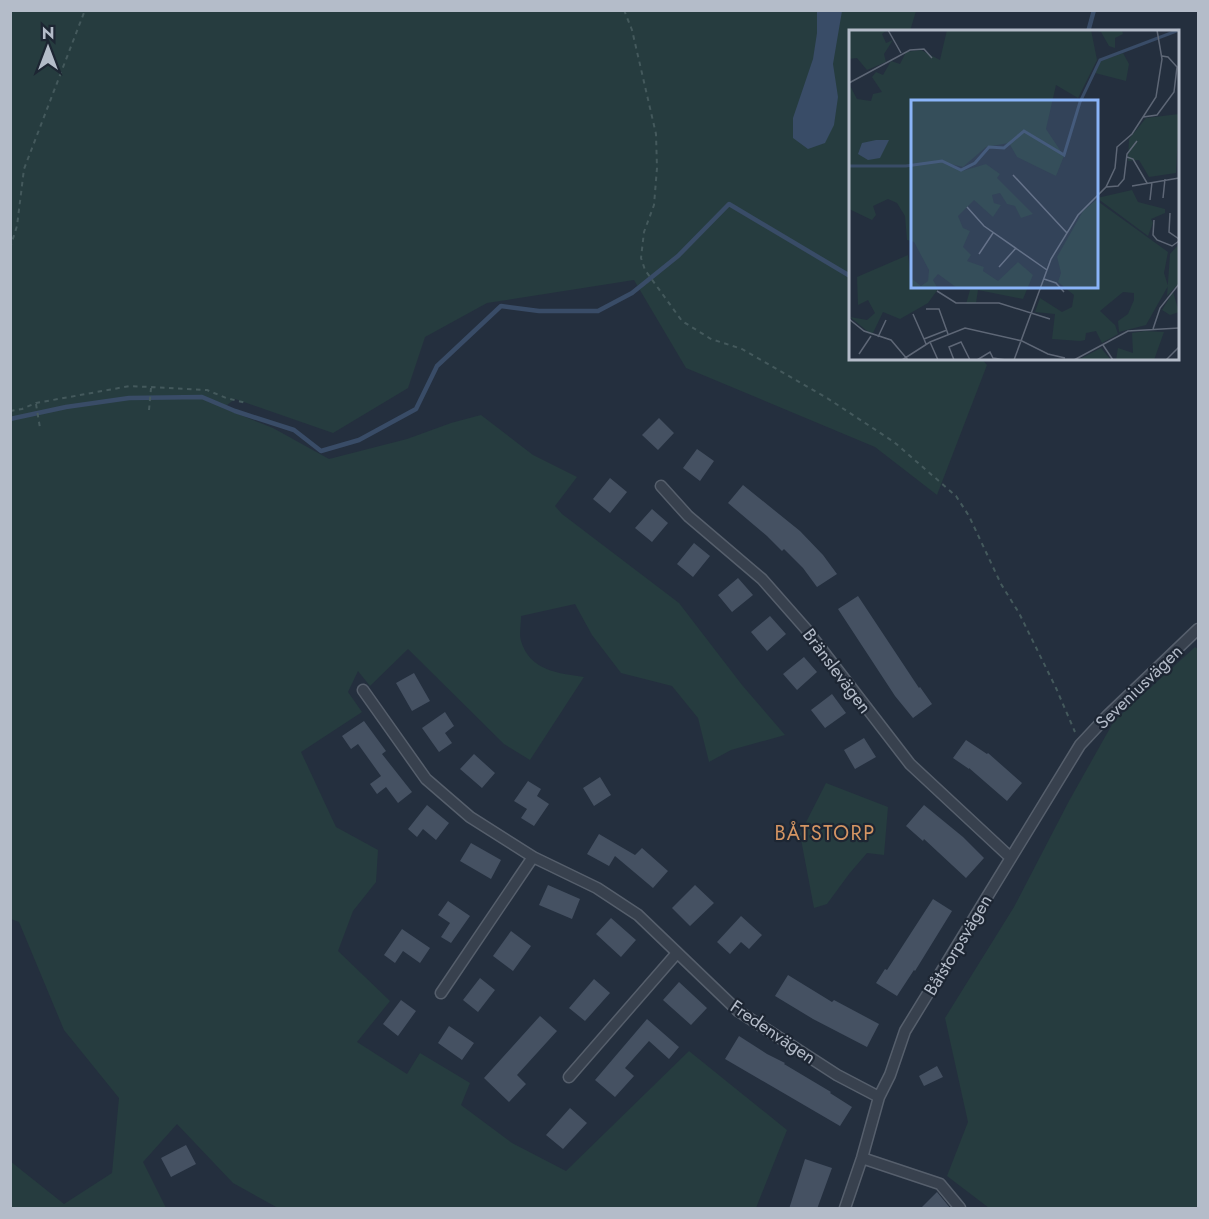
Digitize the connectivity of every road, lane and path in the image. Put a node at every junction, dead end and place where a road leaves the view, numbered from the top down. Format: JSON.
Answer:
{"nodes":[{"id":1,"x":85,"y":10,"type":"edge"},
{"id":2,"x":624,"y":10,"type":"edge"},
{"id":3,"x":10,"y":248,"type":"edge"},
{"id":4,"x":151,"y":388,"type":"junction"},
{"id":5,"x":36,"y":403,"type":"junction"},
{"id":6,"x":246,"y":403,"type":"dead end"},
{"id":7,"x":149,"y":410,"type":"dead end"},
{"id":8,"x":10,"y":411,"type":"edge"},
{"id":9,"x":40,"y":428,"type":"dead end"},
{"id":10,"x":661,"y":486,"type":"dead end"},
{"id":11,"x":1198,"y":629,"type":"edge"},
{"id":12,"x":363,"y":690,"type":"dead end"},
{"id":13,"x":1080,"y":745,"type":"junction"},
{"id":14,"x":533,"y":857,"type":"junction"},
{"id":15,"x":1011,"y":858,"type":"junction"},
{"id":16,"x":677,"y":953,"type":"junction"},
{"id":17,"x":441,"y":993,"type":"dead end"},
{"id":18,"x":569,"y":1077,"type":"dead end"},
{"id":19,"x":879,"y":1097,"type":"junction"},
{"id":20,"x":862,"y":1158,"type":"junction"},
{"id":21,"x":845,"y":1209,"type":"edge"},
{"id":22,"x":960,"y":1209,"type":"edge"}],
"edges":[{"from":1,"to":3,"type":"path"},
{"from":2,"to":13,"type":"path"},
{"from":4,"to":5,"type":"path"},
{"from":4,"to":6,"type":"path"},
{"from":4,"to":7,"type":"path"},
{"from":5,"to":8,"type":"path"},
{"from":5,"to":9,"type":"path"},
{"from":10,"to":15,"type":"street","name":"Bränslevägen"},
{"from":11,"to":13,"type":"street","name":"Seveniusvägen"},
{"from":12,"to":14,"type":"street","name":"Fredenvägen"},
{"from":13,"to":15,"type":"street","name":"Båtstorpsvägen"},
{"from":14,"to":16,"type":"street","name":"Fredenvägen"},
{"from":14,"to":17,"type":"street"},
{"from":15,"to":19,"type":"street","name":"Båtstorpsvägen"},
{"from":16,"to":18,"type":"street"},
{"from":16,"to":19,"type":"street","name":"Fredenvägen"},
{"from":19,"to":20,"type":"street","name":"Båtstorpsvägen"},
{"from":20,"to":21,"type":"street","name":"Båtstorpsvägen"},
{"from":20,"to":22,"type":"street"}]}
